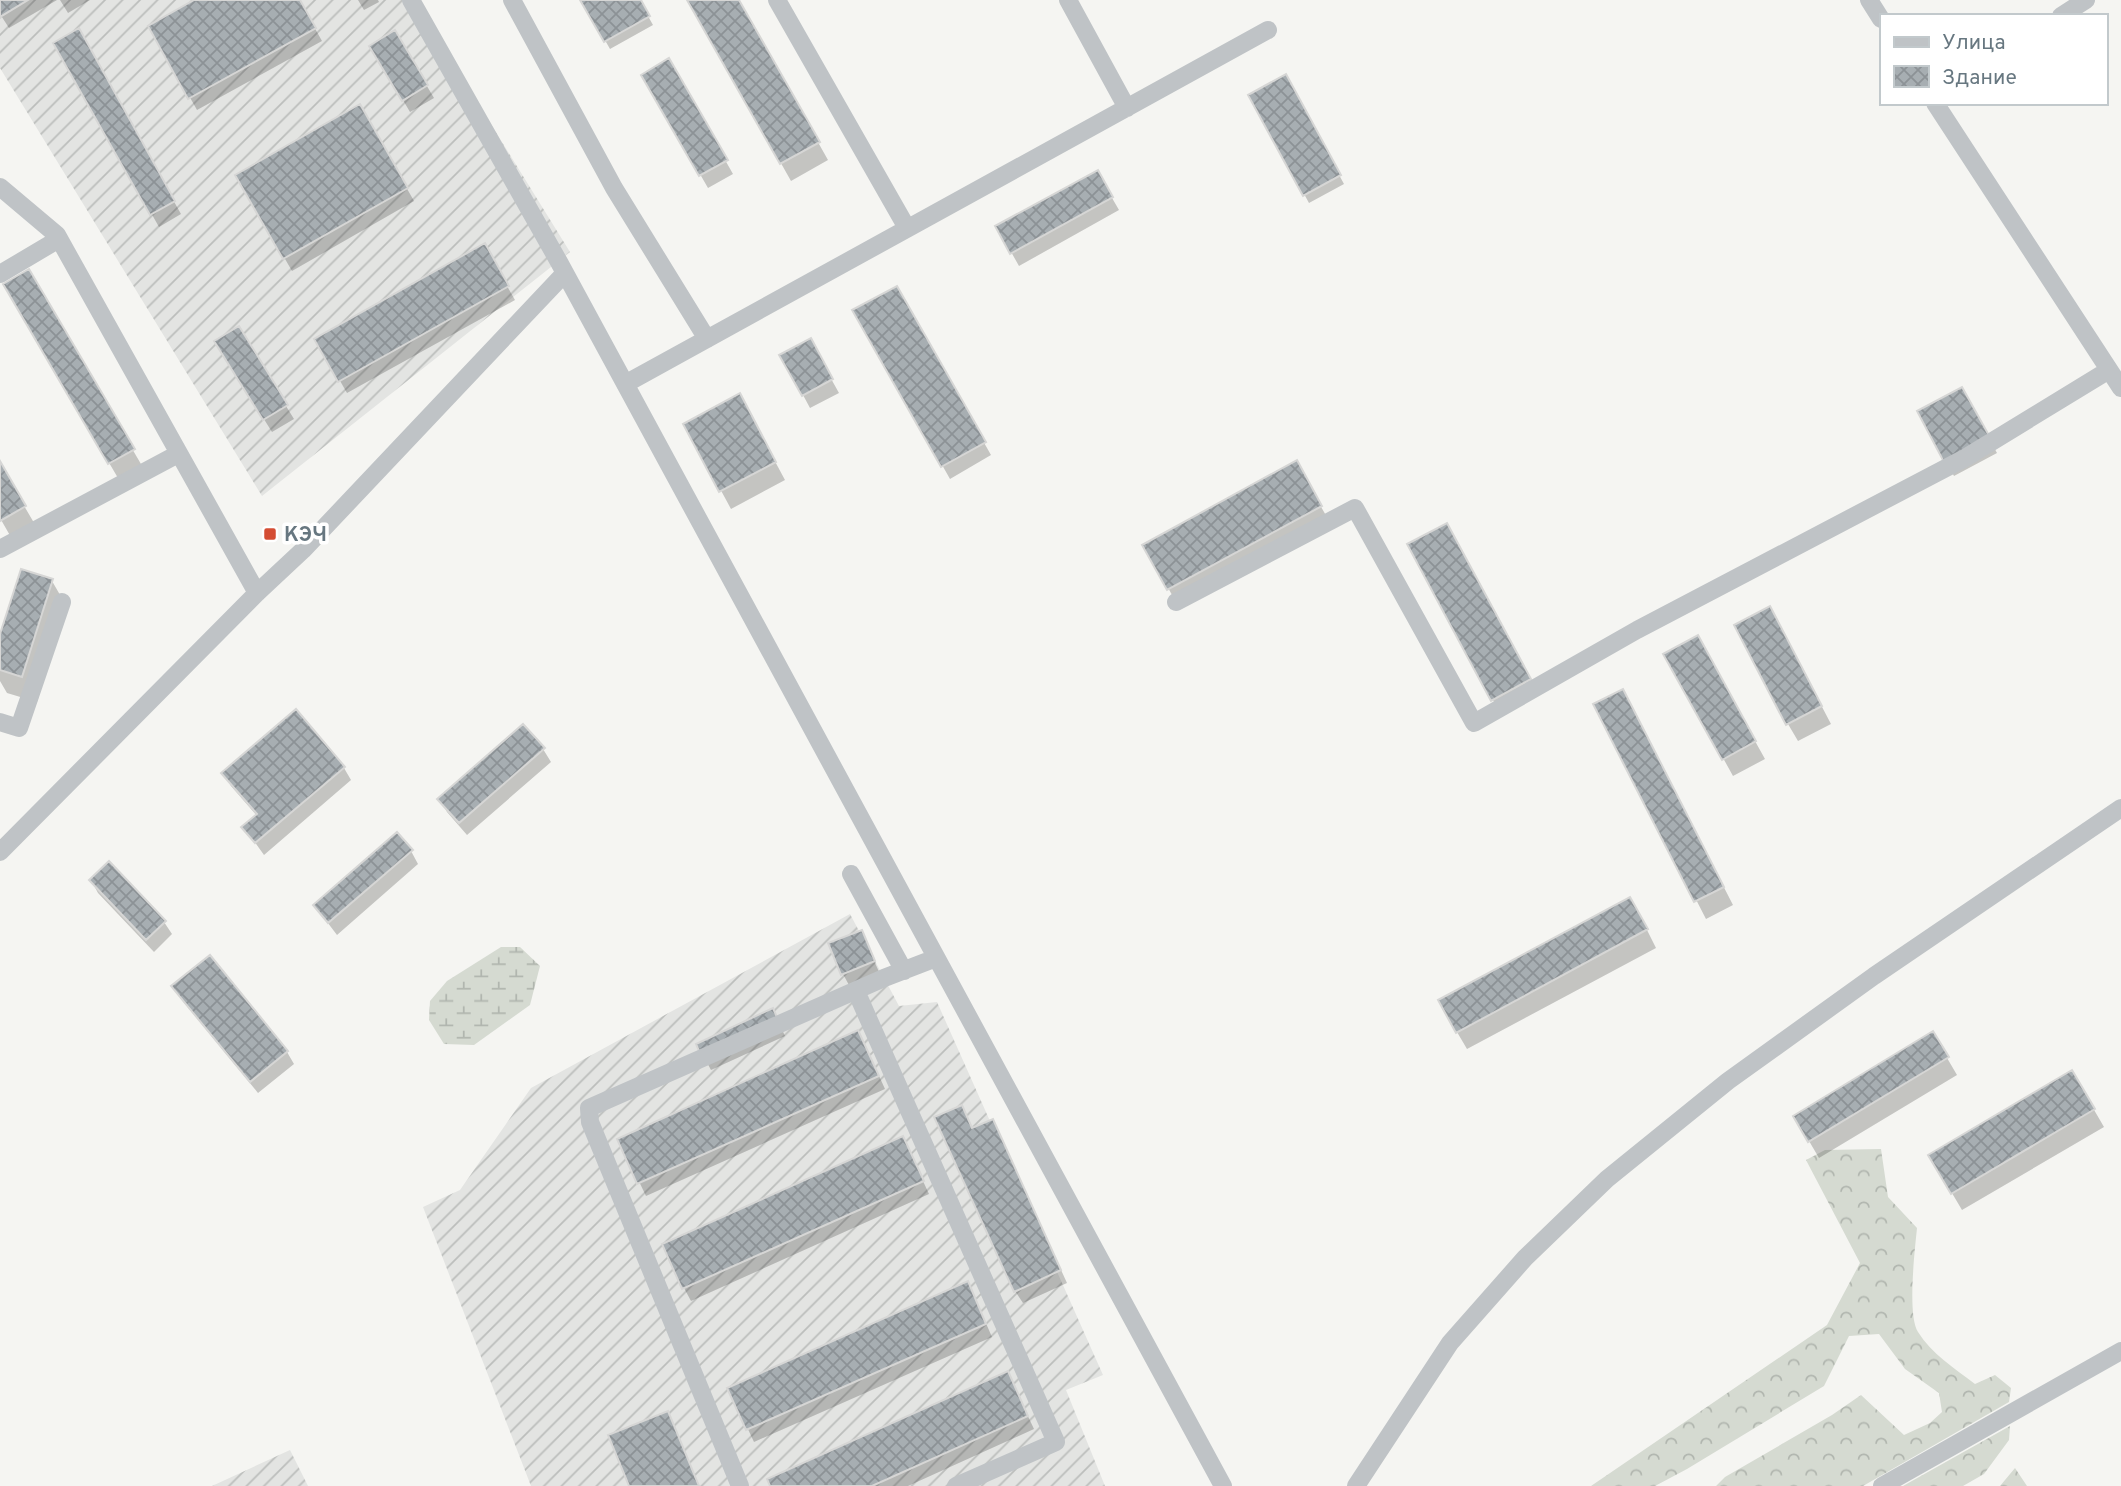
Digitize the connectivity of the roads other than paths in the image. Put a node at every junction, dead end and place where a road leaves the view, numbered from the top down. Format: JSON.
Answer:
{"nodes":[{"id":1,"x":411,"y":0,"type":"edge"},
{"id":2,"x":512,"y":0,"type":"edge"},
{"id":3,"x":777,"y":0,"type":"edge"},
{"id":4,"x":1068,"y":0,"type":"edge"},
{"id":5,"x":1869,"y":0,"type":"edge"},
{"id":6,"x":2086,"y":0,"type":"edge"},
{"id":7,"x":2063,"y":14,"type":"edge"},
{"id":8,"x":1880,"y":17,"type":"edge"},
{"id":9,"x":1268,"y":30,"type":"dead end"},
{"id":10,"x":1936,"y":105,"type":"edge"},
{"id":11,"x":1127,"y":108,"type":"junction"},
{"id":12,"x":0,"y":187,"type":"edge"},
{"id":13,"x":907,"y":229,"type":"junction"},
{"id":14,"x":59,"y":239,"type":"junction"},
{"id":15,"x":565,"y":273,"type":"junction"},
{"id":16,"x":0,"y":274,"type":"edge"},
{"id":17,"x":707,"y":339,"type":"junction"},
{"id":18,"x":2109,"y":370,"type":"junction"},
{"id":19,"x":625,"y":384,"type":"junction"},
{"id":20,"x":2121,"y":388,"type":"edge"},
{"id":21,"x":178,"y":454,"type":"junction"},
{"id":22,"x":0,"y":549,"type":"edge"},
{"id":23,"x":257,"y":593,"type":"junction"},
{"id":24,"x":62,"y":602,"type":"dead end"},
{"id":25,"x":1176,"y":602,"type":"dead end"},
{"id":26,"x":0,"y":722,"type":"edge"},
{"id":27,"x":2118,"y":816,"type":"edge"},
{"id":28,"x":0,"y":852,"type":"edge"},
{"id":29,"x":851,"y":874,"type":"dead end"},
{"id":30,"x":936,"y":958,"type":"junction"},
{"id":31,"x":904,"y":971,"type":"junction"},
{"id":32,"x":856,"y":991,"type":"junction"},
{"id":33,"x":2121,"y":1351,"type":"edge"},
{"id":34,"x":740,"y":1486,"type":"edge"},
{"id":35,"x":956,"y":1486,"type":"edge"},
{"id":36,"x":1223,"y":1486,"type":"edge"},
{"id":37,"x":1356,"y":1486,"type":"edge"},
{"id":38,"x":1882,"y":1486,"type":"edge"}],
"edges":[{"from":1,"to":15,"type":"street"},
{"from":2,"to":17,"type":"street"},
{"from":3,"to":13,"type":"street"},
{"from":4,"to":11,"type":"street"},
{"from":5,"to":8,"type":"street"},
{"from":6,"to":7,"type":"street"},
{"from":9,"to":11,"type":"street"},
{"from":10,"to":18,"type":"street"},
{"from":11,"to":13,"type":"street"},
{"from":12,"to":14,"type":"street"},
{"from":13,"to":17,"type":"street"},
{"from":14,"to":16,"type":"street"},
{"from":14,"to":21,"type":"street"},
{"from":15,"to":19,"type":"street"},
{"from":15,"to":23,"type":"street"},
{"from":17,"to":19,"type":"street"},
{"from":18,"to":20,"type":"street"},
{"from":18,"to":25,"type":"street"},
{"from":19,"to":30,"type":"street"},
{"from":21,"to":22,"type":"street"},
{"from":21,"to":23,"type":"street"},
{"from":23,"to":28,"type":"street"},
{"from":24,"to":26,"type":"street"},
{"from":27,"to":37,"type":"street"},
{"from":29,"to":31,"type":"street"},
{"from":30,"to":31,"type":"street"},
{"from":30,"to":36,"type":"street"},
{"from":31,"to":32,"type":"street"},
{"from":32,"to":34,"type":"street"},
{"from":32,"to":35,"type":"street"},
{"from":33,"to":38,"type":"street"}]}
